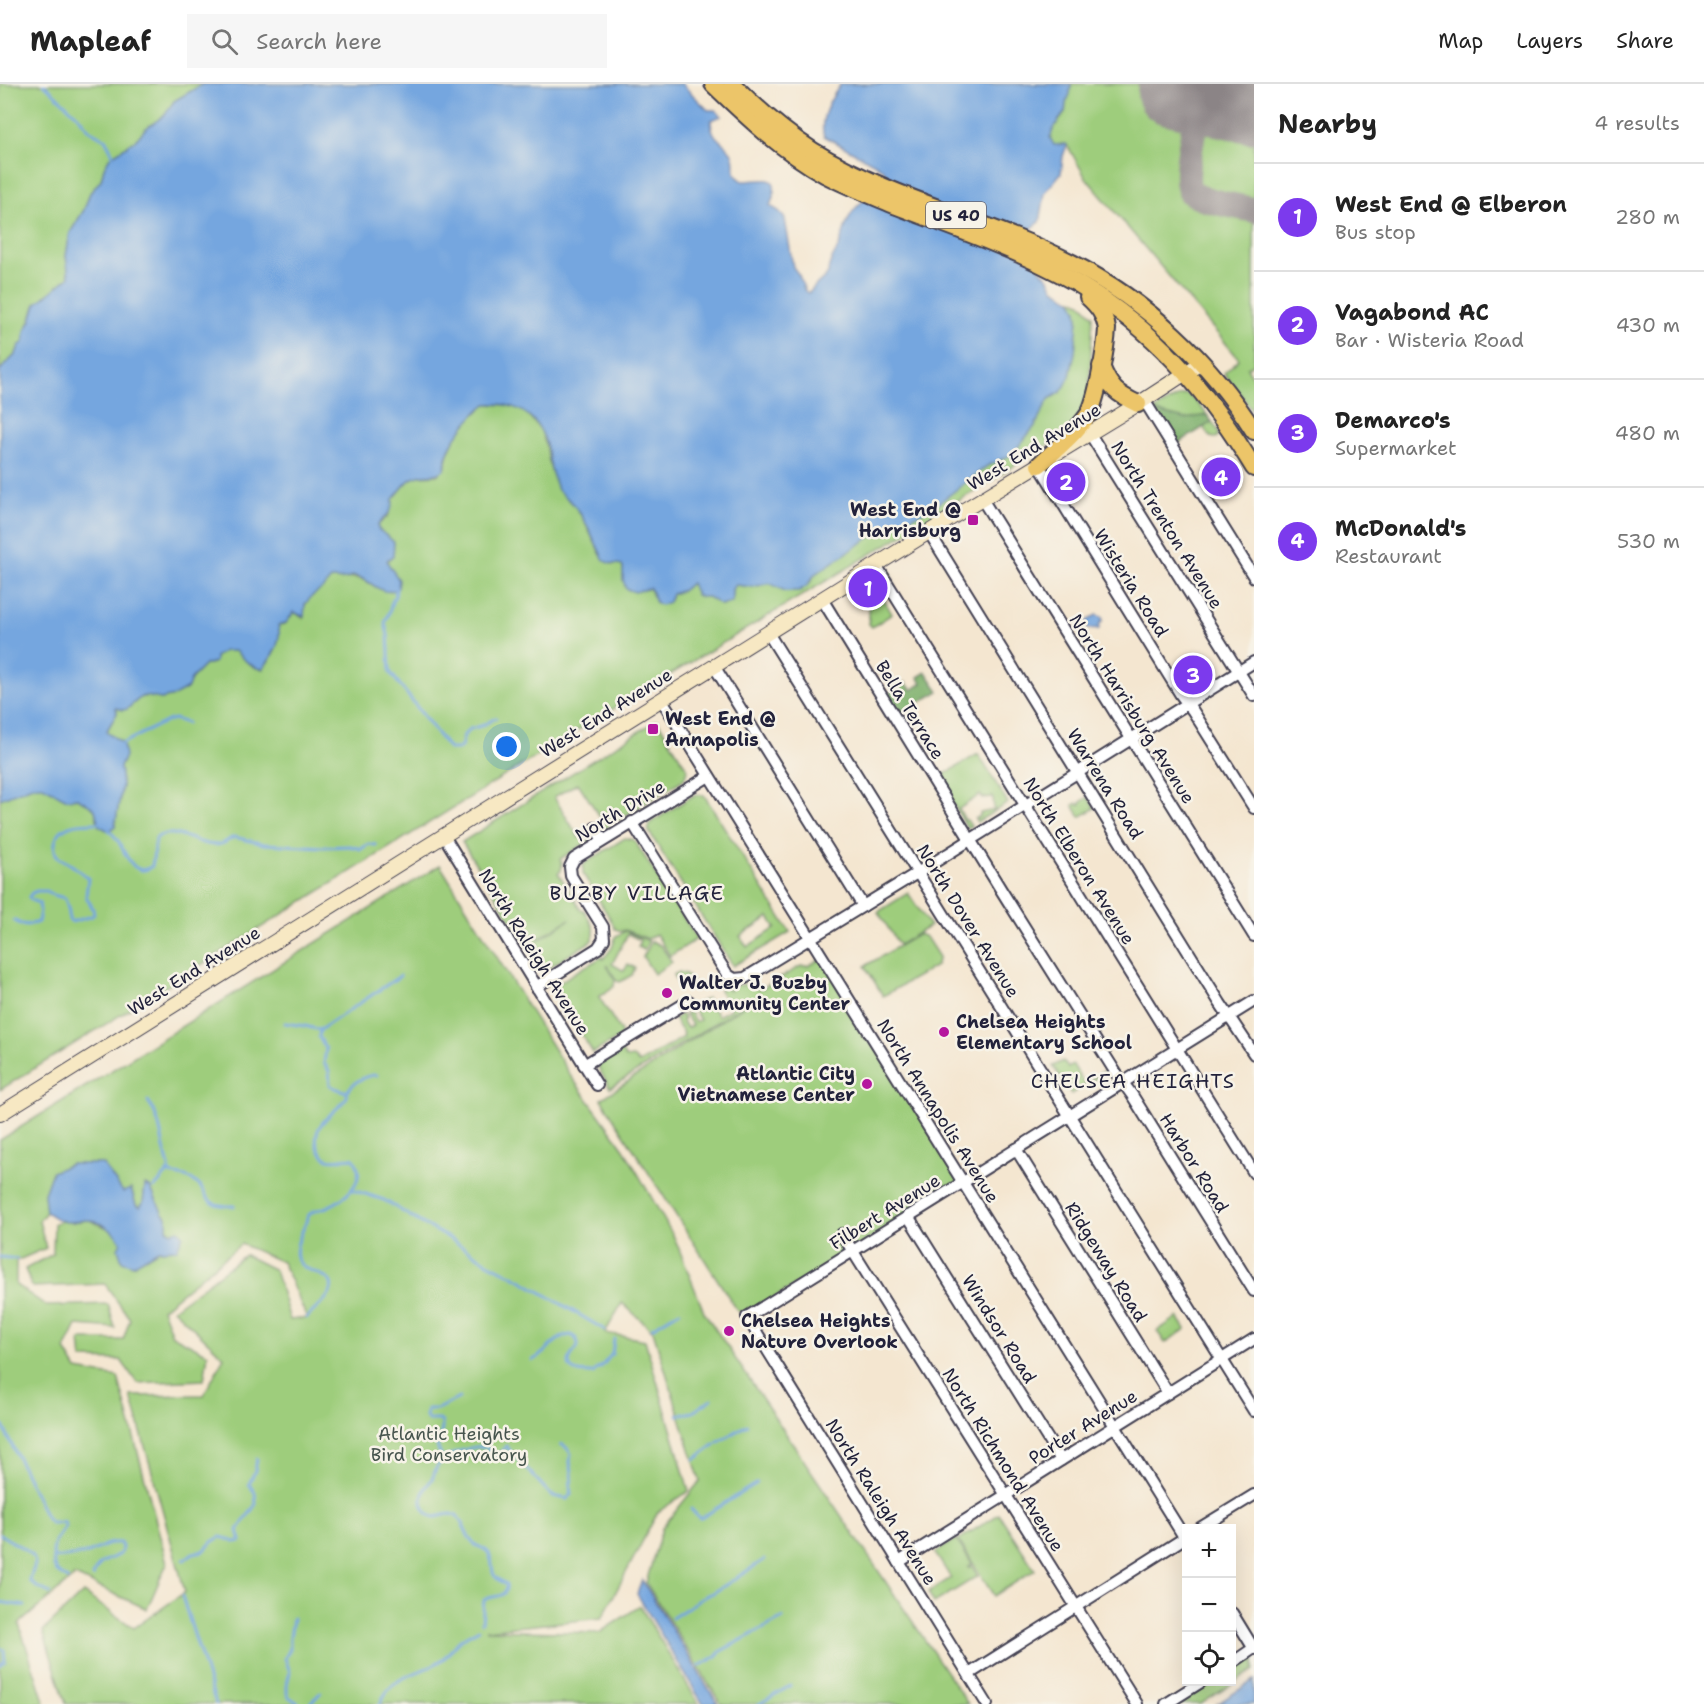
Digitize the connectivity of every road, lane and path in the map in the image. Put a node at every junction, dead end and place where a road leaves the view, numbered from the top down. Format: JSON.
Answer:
{"nodes":[{"id":1,"x":713,"y":84,"type":"edge"},
{"id":2,"x":732,"y":84,"type":"edge"},
{"id":3,"x":857,"y":182,"type":"junction"},
{"id":4,"x":1048,"y":260,"type":"junction"},
{"id":5,"x":1062,"y":275,"type":"junction"},
{"id":6,"x":1201,"y":363,"type":"junction"},
{"id":7,"x":1101,"y":366,"type":"junction"},
{"id":8,"x":1186,"y":372,"type":"junction"},
{"id":9,"x":1141,"y":402,"type":"junction"},
{"id":10,"x":1254,"y":431,"type":"edge"},
{"id":11,"x":1090,"y":434,"type":"junction"},
{"id":12,"x":1039,"y":465,"type":"junction"},
{"id":13,"x":1254,"y":468,"type":"edge"},
{"id":14,"x":982,"y":500,"type":"junction"},
{"id":15,"x":929,"y":532,"type":"junction"},
{"id":16,"x":876,"y":565,"type":"junction"},
{"id":17,"x":1254,"y":577,"type":"edge"},
{"id":18,"x":822,"y":598,"type":"junction"},
{"id":19,"x":768,"y":633,"type":"junction"},
{"id":20,"x":1254,"y":662,"type":"edge"},
{"id":21,"x":714,"y":666,"type":"junction"},
{"id":22,"x":1239,"y":672,"type":"junction"},
{"id":23,"x":1254,"y":696,"type":"edge"},
{"id":24,"x":662,"y":700,"type":"junction"},
{"id":25,"x":1188,"y":703,"type":"junction"},
{"id":26,"x":1132,"y":738,"type":"junction"},
{"id":27,"x":1078,"y":772,"type":"junction"},
{"id":28,"x":709,"y":776,"type":"junction"},
{"id":29,"x":1025,"y":806,"type":"junction"},
{"id":30,"x":1254,"y":808,"type":"edge"},
{"id":31,"x":632,"y":822,"type":"junction"},
{"id":32,"x":593,"y":830,"type":"dead end"},
{"id":33,"x":444,"y":836,"type":"junction"},
{"id":34,"x":971,"y":839,"type":"junction"},
{"id":35,"x":600,"y":842,"type":"junction"},
{"id":36,"x":918,"y":872,"type":"junction"},
{"id":37,"x":863,"y":906,"type":"junction"},
{"id":38,"x":1254,"y":936,"type":"edge"},
{"id":39,"x":811,"y":938,"type":"junction"},
{"id":40,"x":536,"y":987,"type":"junction"},
{"id":41,"x":689,"y":1001,"type":"dead end"},
{"id":42,"x":1254,"y":1001,"type":"edge"},
{"id":43,"x":1230,"y":1016,"type":"junction"},
{"id":44,"x":1177,"y":1049,"type":"junction"},
{"id":45,"x":1254,"y":1054,"type":"edge"},
{"id":46,"x":584,"y":1065,"type":"junction"},
{"id":47,"x":1122,"y":1082,"type":"junction"},
{"id":48,"x":597,"y":1085,"type":"dead end"},
{"id":49,"x":0,"y":1114,"type":"edge"},
{"id":50,"x":1070,"y":1116,"type":"junction"},
{"id":51,"x":1016,"y":1149,"type":"junction"},
{"id":52,"x":1254,"y":1173,"type":"edge"},
{"id":53,"x":964,"y":1182,"type":"junction"},
{"id":54,"x":908,"y":1216,"type":"junction"},
{"id":55,"x":842,"y":1234,"type":"dead end"},
{"id":56,"x":853,"y":1251,"type":"junction"},
{"id":57,"x":1254,"y":1291,"type":"edge"},
{"id":58,"x":747,"y":1317,"type":"joint"},
{"id":59,"x":1254,"y":1339,"type":"edge"},
{"id":60,"x":1222,"y":1359,"type":"junction"},
{"id":61,"x":1168,"y":1393,"type":"junction"},
{"id":62,"x":1254,"y":1411,"type":"edge"},
{"id":63,"x":1115,"y":1426,"type":"junction"},
{"id":64,"x":1061,"y":1460,"type":"junction"},
{"id":65,"x":1006,"y":1494,"type":"junction"},
{"id":66,"x":1254,"y":1495,"type":"edge"},
{"id":67,"x":1207,"y":1524,"type":"edge"},
{"id":68,"x":1182,"y":1532,"type":"edge"},
{"id":69,"x":1182,"y":1540,"type":"edge"},
{"id":70,"x":899,"y":1562,"type":"junction"},
{"id":71,"x":1076,"y":1606,"type":"junction"},
{"id":72,"x":1236,"y":1619,"type":"edge"},
{"id":73,"x":1254,"y":1648,"type":"edge"},
{"id":74,"x":1236,"y":1660,"type":"edge"},
{"id":75,"x":969,"y":1674,"type":"junction"},
{"id":76,"x":1195,"y":1686,"type":"edge"},
{"id":77,"x":987,"y":1704,"type":"edge"},
{"id":78,"x":1137,"y":1704,"type":"edge"},
{"id":79,"x":1166,"y":1704,"type":"edge"}],
"edges":[{"from":1,"to":3,"type":"highway","number":"US 40"},
{"from":2,"to":3,"type":"highway","number":"US 40"},
{"from":3,"to":4,"type":"highway","number":"US 40"},
{"from":4,"to":5,"type":"highway","number":"US 40"},
{"from":4,"to":6,"type":"highway","number":"US 40"},
{"from":5,"to":7,"type":"highway"},
{"from":5,"to":8,"type":"highway","number":"US 40"},
{"from":6,"to":8,"type":"main road","name":"West End Avenue"},
{"from":6,"to":10,"type":"highway","number":"US 40"},
{"from":7,"to":9,"type":"highway"},
{"from":7,"to":12,"type":"highway"},
{"from":8,"to":9,"type":"main road","name":"West End Avenue"},
{"from":8,"to":13,"type":"highway","number":"US 40"},
{"from":9,"to":11,"type":"main road","name":"West End Avenue"},
{"from":9,"to":17,"type":"street"},
{"from":11,"to":12,"type":"main road","name":"West End Avenue"},
{"from":11,"to":22,"type":"street","name":"North Trenton Avenue"},
{"from":12,"to":14,"type":"main road","name":"West End Avenue"},
{"from":12,"to":25,"type":"street","name":"Wisteria Road"},
{"from":14,"to":15,"type":"main road","name":"West End Avenue"},
{"from":14,"to":26,"type":"street","name":"North Harrisburg Avenue"},
{"from":15,"to":16,"type":"main road","name":"West End Avenue"},
{"from":15,"to":27,"type":"street","name":"Warrena Road"},
{"from":16,"to":18,"type":"main road","name":"West End Avenue"},
{"from":16,"to":29,"type":"street","name":"North Elberon Avenue"},
{"from":18,"to":19,"type":"main road","name":"West End Avenue"},
{"from":18,"to":34,"type":"street","name":"Bella Terrace"},
{"from":19,"to":21,"type":"main road","name":"West End Avenue"},
{"from":19,"to":36,"type":"street","name":"North Dover Avenue"},
{"from":20,"to":22,"type":"street"},
{"from":21,"to":24,"type":"main road","name":"West End Avenue"},
{"from":21,"to":37,"type":"street"},
{"from":22,"to":23,"type":"street","name":"North Trenton Avenue"},
{"from":22,"to":25,"type":"street"},
{"from":24,"to":28,"type":"street","name":"North Annapolis Avenue"},
{"from":24,"to":33,"type":"main road","name":"West End Avenue"},
{"from":25,"to":26,"type":"street"},
{"from":25,"to":30,"type":"street","name":"Wisteria Road"},
{"from":26,"to":27,"type":"street"},
{"from":26,"to":38,"type":"street","name":"North Harrisburg Avenue"},
{"from":27,"to":29,"type":"street"},
{"from":27,"to":43,"type":"street","name":"Warrena Road"},
{"from":28,"to":31,"type":"street","name":"North Drive"},
{"from":28,"to":39,"type":"street","name":"North Annapolis Avenue"},
{"from":29,"to":34,"type":"street"},
{"from":29,"to":44,"type":"street","name":"North Elberon Avenue"},
{"from":31,"to":35,"type":"street","name":"North Drive"},
{"from":31,"to":39,"type":"street"},
{"from":32,"to":35,"type":"street"},
{"from":33,"to":40,"type":"street","name":"North Raleigh Avenue"},
{"from":33,"to":49,"type":"main road","name":"West End Avenue"},
{"from":34,"to":36,"type":"street"},
{"from":34,"to":47,"type":"street","name":"Harbor Road"},
{"from":35,"to":40,"type":"street","name":"North Drive"},
{"from":36,"to":37,"type":"street"},
{"from":36,"to":50,"type":"street","name":"North Dover Avenue"},
{"from":37,"to":39,"type":"street"},
{"from":39,"to":53,"type":"street","name":"North Annapolis Avenue"},
{"from":40,"to":46,"type":"street","name":"North Raleigh Avenue"},
{"from":41,"to":46,"type":"street"},
{"from":42,"to":43,"type":"street","name":"Filbert Avenue"},
{"from":43,"to":44,"type":"street","name":"Filbert Avenue"},
{"from":43,"to":45,"type":"street","name":"Warrena Road"},
{"from":44,"to":47,"type":"street","name":"Filbert Avenue"},
{"from":44,"to":52,"type":"street","name":"North Elberon Avenue"},
{"from":46,"to":48,"type":"street","name":"North Raleigh Avenue"},
{"from":47,"to":50,"type":"street","name":"Filbert Avenue"},
{"from":47,"to":57,"type":"street","name":"Harbor Road"},
{"from":50,"to":51,"type":"street","name":"Filbert Avenue"},
{"from":50,"to":60,"type":"street","name":"North Dover Avenue"},
{"from":51,"to":53,"type":"street","name":"Filbert Avenue"},
{"from":51,"to":61,"type":"street","name":"Ridgeway Road"},
{"from":53,"to":54,"type":"street","name":"Filbert Avenue"},
{"from":53,"to":63,"type":"street","name":"North Annapolis Avenue"},
{"from":54,"to":56,"type":"street","name":"Filbert Avenue"},
{"from":54,"to":64,"type":"street","name":"Windsor Road"},
{"from":55,"to":56,"type":"street","name":"North Richmond Avenue"},
{"from":56,"to":58,"type":"street","name":"Filbert Avenue"},
{"from":56,"to":65,"type":"street","name":"North Richmond Avenue"},
{"from":58,"to":70,"type":"street","name":"North Raleigh Avenue"},
{"from":59,"to":60,"type":"street","name":"Porter Avenue"},
{"from":60,"to":61,"type":"street","name":"Porter Avenue"},
{"from":60,"to":62,"type":"street","name":"North Dover Avenue"},
{"from":61,"to":63,"type":"street","name":"Porter Avenue"},
{"from":63,"to":64,"type":"street","name":"Porter Avenue"},
{"from":63,"to":68,"type":"street","name":"North Annapolis Avenue"},
{"from":64,"to":65,"type":"street","name":"Porter Avenue"},
{"from":65,"to":70,"type":"street","name":"Porter Avenue"},
{"from":65,"to":71,"type":"street","name":"North Richmond Avenue"},
{"from":66,"to":67,"type":"street"},
{"from":69,"to":71,"type":"street"},
{"from":70,"to":75,"type":"street","name":"North Raleigh Avenue"},
{"from":71,"to":75,"type":"street"},
{"from":71,"to":78,"type":"street","name":"North Richmond Avenue"},
{"from":72,"to":73,"type":"street"},
{"from":73,"to":74,"type":"street"},
{"from":75,"to":77,"type":"street","name":"North Raleigh Avenue"},
{"from":76,"to":79,"type":"street"}]}
